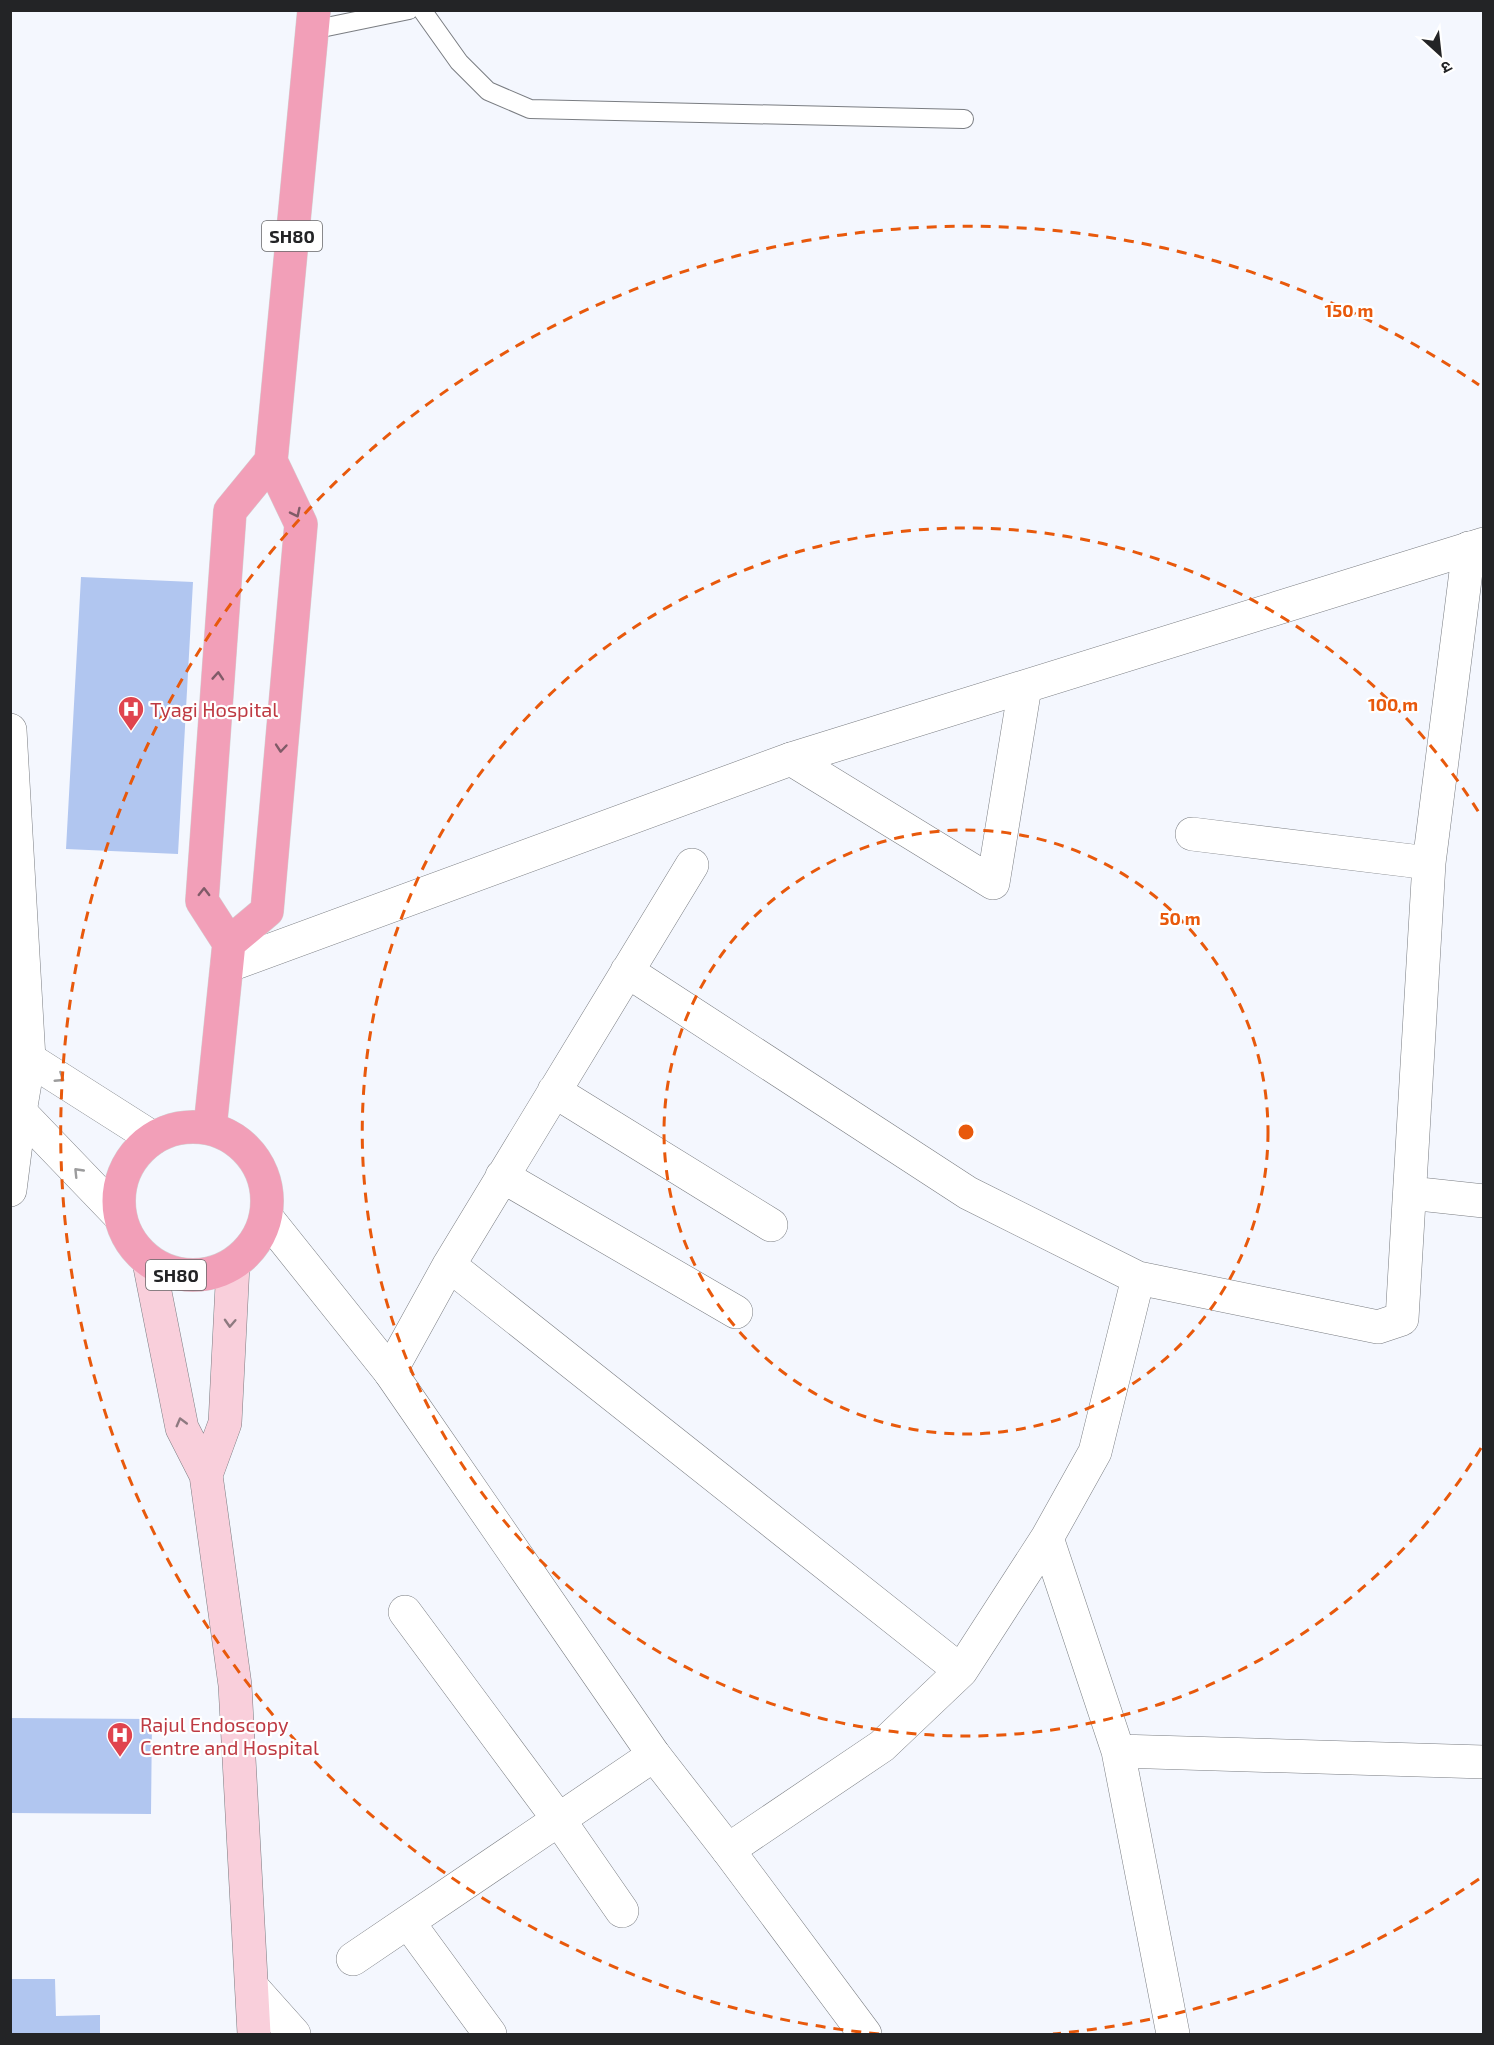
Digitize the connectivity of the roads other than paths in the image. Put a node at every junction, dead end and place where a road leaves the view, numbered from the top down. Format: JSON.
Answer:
{"nodes":[{"id":1,"x":409,"y":10,"type":"edge"},
{"id":2,"x":422,"y":10,"type":"edge"},
{"id":3,"x":313,"y":20,"type":"edge"},
{"id":4,"x":964,"y":119,"type":"dead end"},
{"id":5,"x":271,"y":461,"type":"junction"},
{"id":6,"x":1476,"y":546,"type":"edge"},
{"id":7,"x":1470,"y":650,"type":"edge"},
{"id":8,"x":1025,"y":687,"type":"junction"},
{"id":9,"x":10,"y":730,"type":"edge"},
{"id":10,"x":791,"y":759,"type":"junction"},
{"id":11,"x":1192,"y":834,"type":"dead end"},
{"id":12,"x":1429,"y":863,"type":"junction"},
{"id":13,"x":692,"y":865,"type":"dead end"},
{"id":14,"x":228,"y":955,"type":"junction"},
{"id":15,"x":627,"y":971,"type":"junction"},
{"id":16,"x":20,"y":1053,"type":"edge"},
{"id":17,"x":554,"y":1091,"type":"junction"},
{"id":18,"x":15,"y":1109,"type":"edge"},
{"id":19,"x":210,"y":1128,"type":"junction"},
{"id":20,"x":153,"y":1138,"type":"junction"},
{"id":21,"x":502,"y":1176,"type":"junction"},
{"id":22,"x":10,"y":1190,"type":"edge"},
{"id":23,"x":1410,"y":1193,"type":"junction"},
{"id":24,"x":1484,"y":1201,"type":"edge"},
{"id":25,"x":118,"y":1214,"type":"junction"},
{"id":26,"x":267,"y":1218,"type":"junction"},
{"id":27,"x":771,"y":1225,"type":"dead end"},
{"id":28,"x":149,"y":1262,"type":"junction"},
{"id":29,"x":233,"y":1264,"type":"junction"},
{"id":30,"x":449,"y":1265,"type":"junction"},
{"id":31,"x":1138,"y":1278,"type":"junction"},
{"id":32,"x":736,"y":1312,"type":"dead end"},
{"id":33,"x":390,"y":1372,"type":"junction"},
{"id":34,"x":206,"y":1475,"type":"junction"},
{"id":35,"x":1047,"y":1538,"type":"junction"},
{"id":36,"x":405,"y":1612,"type":"dead end"},
{"id":37,"x":961,"y":1671,"type":"junction"},
{"id":38,"x":1118,"y":1751,"type":"junction"},
{"id":39,"x":654,"y":1755,"type":"junction"},
{"id":40,"x":1484,"y":1762,"type":"edge"},
{"id":41,"x":559,"y":1820,"type":"junction"},
{"id":42,"x":728,"y":1850,"type":"junction"},
{"id":43,"x":622,"y":1911,"type":"dead end"},
{"id":44,"x":408,"y":1922,"type":"junction"},
{"id":45,"x":353,"y":1959,"type":"dead end"},
{"id":46,"x":252,"y":1987,"type":"junction"},
{"id":47,"x":254,"y":2034,"type":"edge"},
{"id":48,"x":294,"y":2034,"type":"edge"},
{"id":49,"x":490,"y":2034,"type":"edge"},
{"id":50,"x":865,"y":2034,"type":"edge"},
{"id":51,"x":1173,"y":2034,"type":"edge"}],
"edges":[{"from":1,"to":3,"type":"lane"},
{"from":2,"to":4,"type":"lane"},
{"from":3,"to":5,"type":"main road","number":"SH80"},
{"from":14,"to":5,"type":"main road","one_way":true},
{"from":5,"to":14,"type":"main road","one_way":true},
{"from":6,"to":7,"type":"street"},
{"from":6,"to":8,"type":"street"},
{"from":7,"to":12,"type":"street"},
{"from":8,"to":10,"type":"street"},
{"from":8,"to":10,"type":"street"},
{"from":9,"to":16,"type":"street"},
{"from":10,"to":14,"type":"street"},
{"from":11,"to":12,"type":"street"},
{"from":12,"to":23,"type":"street"},
{"from":13,"to":15,"type":"street"},
{"from":14,"to":19,"type":"main road"},
{"from":15,"to":17,"type":"street"},
{"from":15,"to":31,"type":"street"},
{"from":16,"to":18,"type":"street"},
{"from":16,"to":20,"type":"street","one_way":true},
{"from":17,"to":21,"type":"street"},
{"from":17,"to":27,"type":"street"},
{"from":18,"to":22,"type":"street"},
{"from":25,"to":18,"type":"street","one_way":true},
{"from":19,"to":20,"type":"main road","number":"SH80"},
{"from":19,"to":26,"type":"main road","number":"SH80"},
{"from":20,"to":25,"type":"main road","number":"SH80"},
{"from":21,"to":30,"type":"street"},
{"from":21,"to":32,"type":"street"},
{"from":23,"to":24,"type":"street"},
{"from":23,"to":31,"type":"street"},
{"from":25,"to":28,"type":"main road","number":"SH80"},
{"from":26,"to":29,"type":"main road","number":"SH80"},
{"from":26,"to":33,"type":"street"},
{"from":28,"to":29,"type":"main road","number":"SH80"},
{"from":34,"to":28,"type":"main road","one_way":true},
{"from":29,"to":34,"type":"main road","one_way":true},
{"from":30,"to":33,"type":"street"},
{"from":30,"to":37,"type":"street"},
{"from":31,"to":35,"type":"street"},
{"from":33,"to":39,"type":"street"},
{"from":34,"to":46,"type":"main road"},
{"from":35,"to":37,"type":"street"},
{"from":35,"to":38,"type":"street"},
{"from":36,"to":41,"type":"street"},
{"from":37,"to":42,"type":"street"},
{"from":38,"to":40,"type":"street"},
{"from":38,"to":51,"type":"street"},
{"from":39,"to":41,"type":"street"},
{"from":39,"to":42,"type":"street"},
{"from":41,"to":43,"type":"street"},
{"from":41,"to":44,"type":"street"},
{"from":42,"to":50,"type":"street"},
{"from":44,"to":45,"type":"street"},
{"from":44,"to":49,"type":"street"},
{"from":46,"to":47,"type":"main road"},
{"from":46,"to":48,"type":"street"}]}
